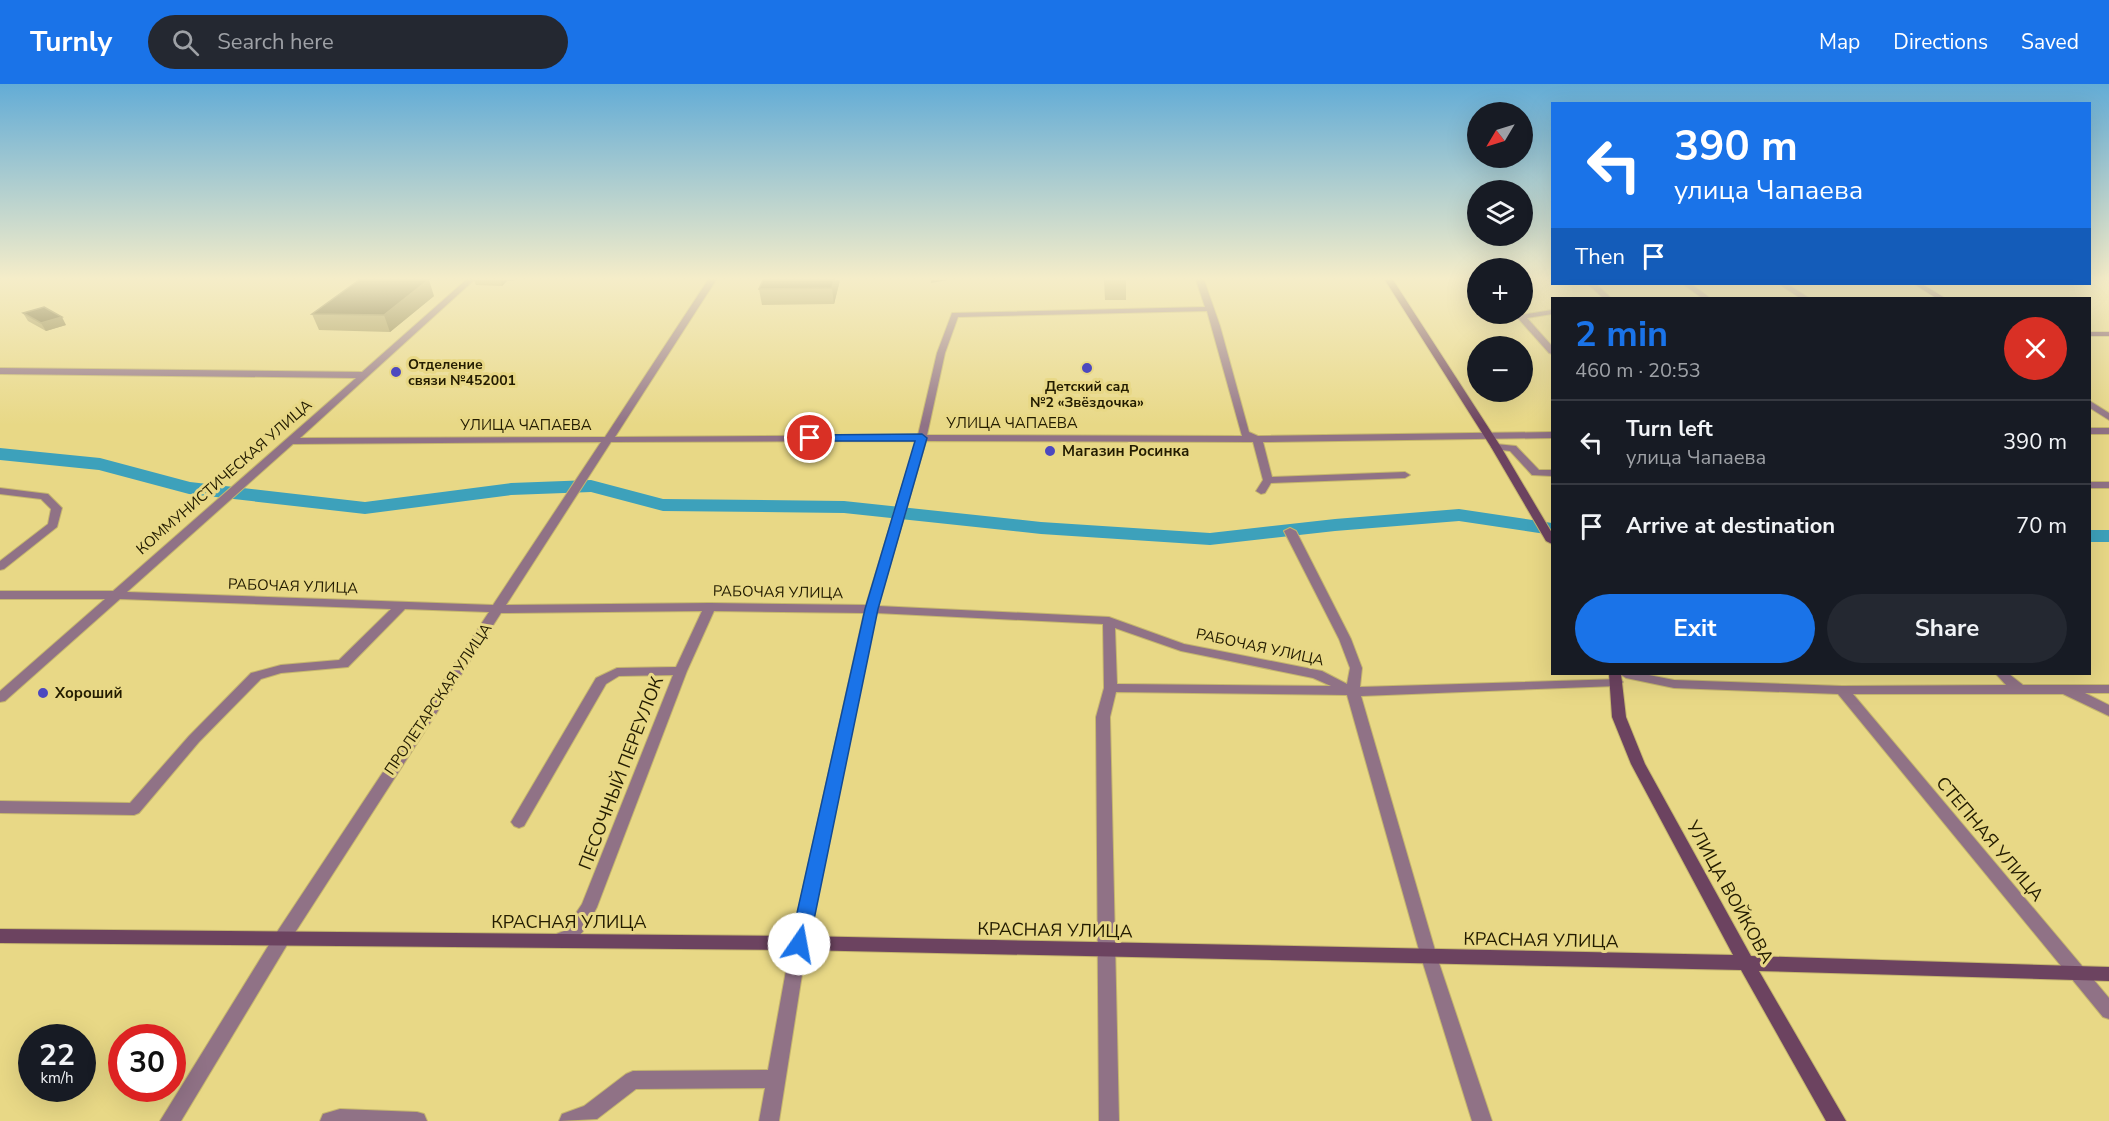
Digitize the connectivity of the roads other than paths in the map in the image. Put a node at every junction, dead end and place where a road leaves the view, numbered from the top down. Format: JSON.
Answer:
{"nodes":[{"id":1,"x":416,"y":328,"type":"edge"},
{"id":2,"x":681,"y":328,"type":"edge"},
{"id":3,"x":950,"y":328,"type":"edge"},
{"id":4,"x":1217,"y":328,"type":"edge"},
{"id":5,"x":1420,"y":328,"type":"edge"},
{"id":6,"x":1531,"y":328,"type":"edge"},
{"id":7,"x":2091,"y":334,"type":"edge"},
{"id":8,"x":2109,"y":334,"type":"edge"},
{"id":9,"x":1551,"y":350,"type":"edge"},
{"id":10,"x":0,"y":371,"type":"edge"},
{"id":11,"x":364,"y":375,"type":"junction"},
{"id":12,"x":2091,"y":405,"type":"edge"},
{"id":13,"x":2109,"y":417,"type":"edge"},
{"id":14,"x":2091,"y":431,"type":"edge"},
{"id":15,"x":2109,"y":431,"type":"edge"},
{"id":16,"x":1488,"y":435,"type":"junction"},
{"id":17,"x":1551,"y":435,"type":"edge"},
{"id":18,"x":922,"y":438,"type":"junction"},
{"id":19,"x":609,"y":439,"type":"junction"},
{"id":20,"x":1257,"y":439,"type":"junction"},
{"id":21,"x":291,"y":441,"type":"junction"},
{"id":22,"x":1496,"y":447,"type":"junction"},
{"id":23,"x":1551,"y":473,"type":"edge"},
{"id":24,"x":1405,"y":475,"type":"dead end"},
{"id":25,"x":1268,"y":480,"type":"junction"},
{"id":26,"x":2091,"y":485,"type":"edge"},
{"id":27,"x":2109,"y":485,"type":"edge"},
{"id":28,"x":0,"y":491,"type":"edge"},
{"id":29,"x":1261,"y":491,"type":"dead end"},
{"id":30,"x":1290,"y":531,"type":"dead end"},
{"id":31,"x":1551,"y":539,"type":"edge"},
{"id":32,"x":0,"y":567,"type":"edge"},
{"id":33,"x":0,"y":595,"type":"edge"},
{"id":34,"x":116,"y":595,"type":"junction"},
{"id":35,"x":400,"y":607,"type":"junction"},
{"id":36,"x":710,"y":607,"type":"junction"},
{"id":37,"x":498,"y":609,"type":"junction"},
{"id":38,"x":872,"y":609,"type":"junction"},
{"id":39,"x":1109,"y":621,"type":"junction"},
{"id":40,"x":681,"y":671,"type":"junction"},
{"id":41,"x":2003,"y":675,"type":"edge"},
{"id":42,"x":1619,"y":676,"type":"edge"},
{"id":43,"x":1111,"y":688,"type":"junction"},
{"id":44,"x":2109,"y":688,"type":"edge"},
{"id":45,"x":2019,"y":689,"type":"junction"},
{"id":46,"x":1842,"y":690,"type":"junction"},
{"id":47,"x":2067,"y":690,"type":"junction"},
{"id":48,"x":1353,"y":692,"type":"junction"},
{"id":49,"x":0,"y":698,"type":"edge"},
{"id":50,"x":2109,"y":711,"type":"edge"},
{"id":51,"x":0,"y":807,"type":"edge"},
{"id":52,"x":519,"y":822,"type":"dead end"},
{"id":53,"x":0,"y":936,"type":"edge"},
{"id":54,"x":280,"y":939,"type":"junction"},
{"id":55,"x":555,"y":941,"type":"junction"},
{"id":56,"x":799,"y":944,"type":"junction"},
{"id":57,"x":1104,"y":951,"type":"junction"},
{"id":58,"x":1429,"y":957,"type":"junction"},
{"id":59,"x":1746,"y":963,"type":"junction"},
{"id":60,"x":2077,"y":974,"type":"junction"},
{"id":61,"x":2109,"y":974,"type":"edge"},
{"id":62,"x":2109,"y":1011,"type":"edge"},
{"id":63,"x":776,"y":1079,"type":"junction"},
{"id":64,"x":170,"y":1121,"type":"edge"},
{"id":65,"x":330,"y":1121,"type":"edge"},
{"id":66,"x":417,"y":1121,"type":"edge"},
{"id":67,"x":569,"y":1121,"type":"edge"},
{"id":68,"x":769,"y":1121,"type":"edge"},
{"id":69,"x":1108,"y":1121,"type":"edge"},
{"id":70,"x":1482,"y":1121,"type":"edge"},
{"id":71,"x":1836,"y":1121,"type":"edge"}],
"edges":[{"from":1,"to":11,"type":"street","name":"КОММУНИСТИЧЕСКАЯ УЛИЦА"},
{"from":2,"to":19,"type":"street","name":"ПРОЛЕТАРСКАЯ УЛИЦА"},
{"from":3,"to":18,"type":"street"},
{"from":4,"to":20,"type":"street"},
{"from":5,"to":16,"type":"street"},
{"from":6,"to":9,"type":"street"},
{"from":7,"to":8,"type":"street"},
{"from":10,"to":11,"type":"street"},
{"from":11,"to":21,"type":"street","name":"КОММУНИСТИЧЕСКАЯ УЛИЦА"},
{"from":12,"to":13,"type":"street"},
{"from":14,"to":15,"type":"street"},
{"from":16,"to":17,"type":"street","name":"УЛИЦА ЧАПАЕВА"},
{"from":16,"to":20,"type":"street","name":"УЛИЦА ЧАПАЕВА"},
{"from":16,"to":22,"type":"street"},
{"from":18,"to":19,"type":"street","name":"УЛИЦА ЧАПАЕВА"},
{"from":18,"to":20,"type":"street","name":"УЛИЦА ЧАПАЕВА"},
{"from":18,"to":38,"type":"street"},
{"from":19,"to":21,"type":"street","name":"УЛИЦА ЧАПАЕВА"},
{"from":19,"to":37,"type":"street","name":"ПРОЛЕТАРСКАЯ УЛИЦА"},
{"from":20,"to":25,"type":"street"},
{"from":21,"to":34,"type":"street","name":"КОММУНИСТИЧЕСКАЯ УЛИЦА"},
{"from":22,"to":23,"type":"street"},
{"from":22,"to":31,"type":"street"},
{"from":24,"to":25,"type":"street"},
{"from":25,"to":29,"type":"street"},
{"from":26,"to":27,"type":"street"},
{"from":28,"to":32,"type":"street"},
{"from":30,"to":48,"type":"street"},
{"from":33,"to":34,"type":"street","name":"РАБОЧАЯ УЛИЦА"},
{"from":34,"to":35,"type":"street","name":"РАБОЧАЯ УЛИЦА"},
{"from":34,"to":49,"type":"street","name":"КОММУНИСТИЧЕСКАЯ УЛИЦА"},
{"from":35,"to":37,"type":"street","name":"РАБОЧАЯ УЛИЦА"},
{"from":35,"to":51,"type":"street"},
{"from":36,"to":37,"type":"street","name":"РАБОЧАЯ УЛИЦА"},
{"from":36,"to":38,"type":"street","name":"РАБОЧАЯ УЛИЦА"},
{"from":36,"to":40,"type":"street","name":"ПЕСОЧНЫЙ ПЕРЕУЛОК"},
{"from":37,"to":54,"type":"street","name":"ПРОЛЕТАРСКАЯ УЛИЦА"},
{"from":38,"to":39,"type":"street","name":"РАБОЧАЯ УЛИЦА"},
{"from":38,"to":56,"type":"street"},
{"from":39,"to":43,"type":"street"},
{"from":39,"to":48,"type":"street","name":"РАБОЧАЯ УЛИЦА"},
{"from":40,"to":52,"type":"street"},
{"from":40,"to":55,"type":"street","name":"ПЕСОЧНЫЙ ПЕРЕУЛОК"},
{"from":41,"to":45,"type":"street"},
{"from":42,"to":46,"type":"street","name":"РАБОЧАЯ УЛИЦА"},
{"from":42,"to":48,"type":"street","name":"РАБОЧАЯ УЛИЦА"},
{"from":42,"to":59,"type":"street","name":"УЛИЦА ВОЙКОВА"},
{"from":43,"to":48,"type":"street"},
{"from":43,"to":57,"type":"street"},
{"from":44,"to":47,"type":"street","name":"РАБОЧАЯ УЛИЦА"},
{"from":45,"to":46,"type":"street","name":"РАБОЧАЯ УЛИЦА"},
{"from":45,"to":47,"type":"street","name":"РАБОЧАЯ УЛИЦА"},
{"from":46,"to":60,"type":"street","name":"СТЕПНАЯ УЛИЦА"},
{"from":47,"to":50,"type":"street"},
{"from":48,"to":58,"type":"street"},
{"from":53,"to":54,"type":"street","name":"КРАСНАЯ УЛИЦА"},
{"from":54,"to":55,"type":"street","name":"КРАСНАЯ УЛИЦА"},
{"from":54,"to":64,"type":"street","name":"ПРОЛЕТАРСКАЯ УЛИЦА"},
{"from":55,"to":56,"type":"street","name":"КРАСНАЯ УЛИЦА"},
{"from":56,"to":57,"type":"street","name":"КРАСНАЯ УЛИЦА"},
{"from":56,"to":63,"type":"street"},
{"from":57,"to":58,"type":"street","name":"КРАСНАЯ УЛИЦА"},
{"from":57,"to":69,"type":"street"},
{"from":58,"to":59,"type":"street","name":"КРАСНАЯ УЛИЦА"},
{"from":58,"to":70,"type":"street"},
{"from":59,"to":60,"type":"street","name":"КРАСНАЯ УЛИЦА"},
{"from":59,"to":71,"type":"street","name":"УЛИЦА ВОЙКОВА"},
{"from":60,"to":61,"type":"street","name":"КРАСНАЯ УЛИЦА"},
{"from":60,"to":62,"type":"street","name":"СТЕПНАЯ УЛИЦА"},
{"from":63,"to":67,"type":"street"},
{"from":63,"to":68,"type":"street"},
{"from":65,"to":66,"type":"street"}]}
